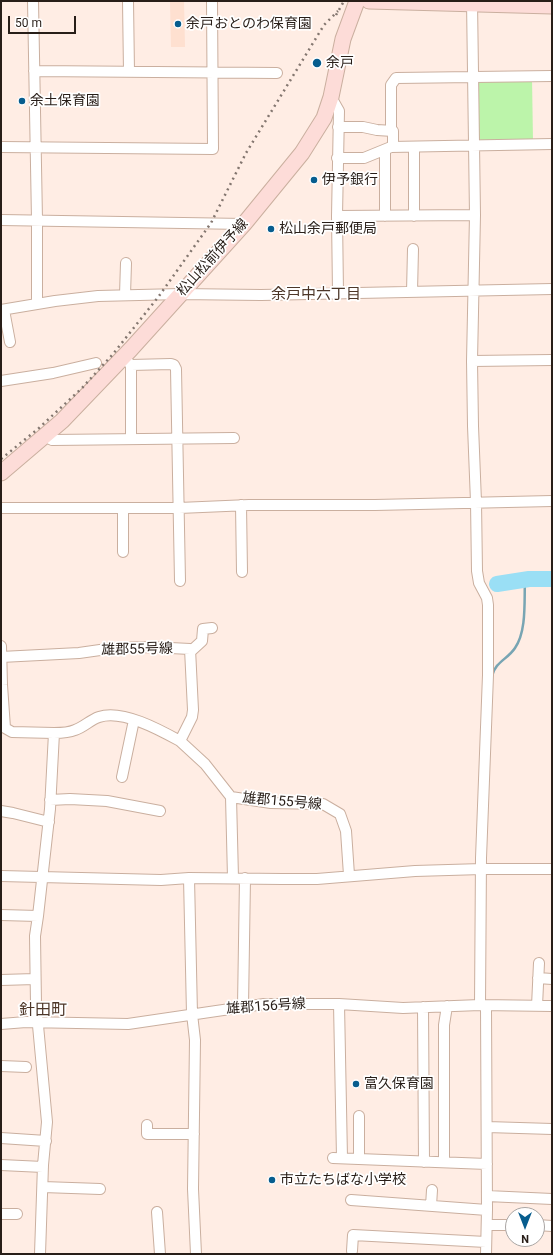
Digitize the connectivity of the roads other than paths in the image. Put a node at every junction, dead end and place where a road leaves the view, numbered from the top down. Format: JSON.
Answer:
{"nodes":[{"id":1,"x":33,"y":1,"type":"edge"},
{"id":2,"x":128,"y":1,"type":"edge"},
{"id":3,"x":212,"y":1,"type":"edge"},
{"id":4,"x":357,"y":1,"type":"edge"},
{"id":5,"x":369,"y":1,"type":"edge"},
{"id":6,"x":472,"y":2,"type":"edge"},
{"id":7,"x":544,"y":4,"type":"edge"},
{"id":8,"x":34,"y":71,"type":"junction"},
{"id":9,"x":129,"y":72,"type":"junction"},
{"id":10,"x":213,"y":72,"type":"junction"},
{"id":11,"x":277,"y":73,"type":"dead end"},
{"id":12,"x":552,"y":76,"type":"edge"},
{"id":13,"x":474,"y":77,"type":"junction"},
{"id":14,"x":331,"y":97,"type":"junction"},
{"id":15,"x":338,"y":127,"type":"junction"},
{"id":16,"x":391,"y":130,"type":"junction"},
{"id":17,"x":552,"y":144,"type":"edge"},
{"id":18,"x":474,"y":146,"type":"junction"},
{"id":19,"x":1,"y":147,"type":"edge"},
{"id":20,"x":36,"y":147,"type":"junction"},
{"id":21,"x":414,"y":147,"type":"junction"},
{"id":22,"x":389,"y":149,"type":"junction"},
{"id":23,"x":337,"y":158,"type":"junction"},
{"id":24,"x":475,"y":215,"type":"junction"},
{"id":25,"x":337,"y":216,"type":"junction"},
{"id":26,"x":385,"y":216,"type":"junction"},
{"id":27,"x":414,"y":216,"type":"junction"},
{"id":28,"x":1,"y":220,"type":"edge"},
{"id":29,"x":37,"y":220,"type":"junction"},
{"id":30,"x":244,"y":224,"type":"junction"},
{"id":31,"x":413,"y":249,"type":"dead end"},
{"id":32,"x":126,"y":264,"type":"dead end"},
{"id":33,"x":552,"y":289,"type":"edge"},
{"id":34,"x":474,"y":291,"type":"junction"},
{"id":35,"x":412,"y":292,"type":"junction"},
{"id":36,"x":338,"y":293,"type":"junction"},
{"id":37,"x":180,"y":294,"type":"junction"},
{"id":38,"x":125,"y":295,"type":"junction"},
{"id":39,"x":37,"y":304,"type":"junction"},
{"id":40,"x":2,"y":310,"type":"edge"},
{"id":41,"x":10,"y":342,"type":"dead end"},
{"id":42,"x":552,"y":360,"type":"edge"},
{"id":43,"x":127,"y":361,"type":"junction"},
{"id":44,"x":472,"y":361,"type":"junction"},
{"id":45,"x":96,"y":363,"type":"dead end"},
{"id":46,"x":1,"y":381,"type":"edge"},
{"id":47,"x":44,"y":436,"type":"junction"},
{"id":48,"x":177,"y":438,"type":"junction"},
{"id":49,"x":234,"y":438,"type":"dead end"},
{"id":50,"x":131,"y":439,"type":"junction"},
{"id":51,"x":1,"y":473,"type":"edge"},
{"id":52,"x":552,"y":501,"type":"edge"},
{"id":53,"x":476,"y":502,"type":"junction"},
{"id":54,"x":241,"y":505,"type":"junction"},
{"id":55,"x":1,"y":508,"type":"edge"},
{"id":56,"x":123,"y":508,"type":"junction"},
{"id":57,"x":179,"y":508,"type":"junction"},
{"id":58,"x":122,"y":552,"type":"dead end"},
{"id":59,"x":242,"y":572,"type":"dead end"},
{"id":60,"x":180,"y":581,"type":"dead end"},
{"id":61,"x":212,"y":628,"type":"dead end"},
{"id":62,"x":1,"y":646,"type":"edge"},
{"id":63,"x":190,"y":652,"type":"junction"},
{"id":64,"x":1,"y":657,"type":"edge"},
{"id":65,"x":1,"y":685,"type":"edge"},
{"id":66,"x":134,"y":720,"type":"junction"},
{"id":67,"x":54,"y":733,"type":"junction"},
{"id":68,"x":180,"y":741,"type":"junction"},
{"id":69,"x":122,"y":777,"type":"dead end"},
{"id":70,"x":231,"y":797,"type":"junction"},
{"id":71,"x":50,"y":800,"type":"junction"},
{"id":72,"x":160,"y":811,"type":"dead end"},
{"id":73,"x":1,"y":812,"type":"edge"},
{"id":74,"x":49,"y":822,"type":"junction"},
{"id":75,"x":552,"y":868,"type":"edge"},
{"id":76,"x":482,"y":869,"type":"junction"},
{"id":77,"x":349,"y":875,"type":"junction"},
{"id":78,"x":1,"y":876,"type":"edge"},
{"id":79,"x":42,"y":877,"type":"junction"},
{"id":80,"x":189,"y":878,"type":"junction"},
{"id":81,"x":233,"y":878,"type":"junction"},
{"id":82,"x":245,"y":878,"type":"junction"},
{"id":83,"x":1,"y":915,"type":"edge"},
{"id":84,"x":38,"y":916,"type":"junction"},
{"id":85,"x":539,"y":963,"type":"dead end"},
{"id":86,"x":538,"y":978,"type":"junction"},
{"id":87,"x":35,"y":979,"type":"junction"},
{"id":88,"x":552,"y":979,"type":"edge"},
{"id":89,"x":1,"y":980,"type":"edge"},
{"id":90,"x":339,"y":1004,"type":"junction"},
{"id":91,"x":243,"y":1006,"type":"junction"},
{"id":92,"x":448,"y":1006,"type":"junction"},
{"id":93,"x":483,"y":1006,"type":"junction"},
{"id":94,"x":537,"y":1006,"type":"junction"},
{"id":95,"x":552,"y":1006,"type":"edge"},
{"id":96,"x":423,"y":1007,"type":"junction"},
{"id":97,"x":192,"y":1014,"type":"junction"},
{"id":98,"x":37,"y":1022,"type":"junction"},
{"id":99,"x":1,"y":1024,"type":"edge"},
{"id":100,"x":1,"y":1066,"type":"edge"},
{"id":101,"x":26,"y":1067,"type":"dead end"},
{"id":102,"x":359,"y":1116,"type":"dead end"},
{"id":103,"x":147,"y":1125,"type":"dead end"},
{"id":104,"x":487,"y":1127,"type":"junction"},
{"id":105,"x":552,"y":1130,"type":"edge"},
{"id":106,"x":194,"y":1134,"type":"junction"},
{"id":107,"x":1,"y":1138,"type":"edge"},
{"id":108,"x":46,"y":1141,"type":"junction"},
{"id":109,"x":359,"y":1159,"type":"junction"},
{"id":110,"x":424,"y":1162,"type":"junction"},
{"id":111,"x":444,"y":1162,"type":"junction"},
{"id":112,"x":487,"y":1164,"type":"junction"},
{"id":113,"x":1,"y":1165,"type":"edge"},
{"id":114,"x":43,"y":1167,"type":"junction"},
{"id":115,"x":43,"y":1187,"type":"junction"},
{"id":116,"x":100,"y":1189,"type":"dead end"},
{"id":117,"x":432,"y":1190,"type":"dead end"},
{"id":118,"x":487,"y":1196,"type":"junction"},
{"id":119,"x":552,"y":1199,"type":"edge"},
{"id":120,"x":351,"y":1200,"type":"dead end"},
{"id":121,"x":431,"y":1206,"type":"junction"},
{"id":122,"x":487,"y":1210,"type":"junction"},
{"id":123,"x":2,"y":1211,"type":"edge"},
{"id":124,"x":157,"y":1212,"type":"dead end"},
{"id":125,"x":17,"y":1214,"type":"dead end"},
{"id":126,"x":487,"y":1225,"type":"junction"},
{"id":127,"x":505,"y":1225,"type":"edge"},
{"id":128,"x":486,"y":1242,"type":"junction"},
{"id":129,"x":352,"y":1251,"type":"dead end"},
{"id":130,"x":40,"y":1254,"type":"edge"},
{"id":131,"x":160,"y":1254,"type":"edge"},
{"id":132,"x":196,"y":1254,"type":"edge"},
{"id":133,"x":486,"y":1254,"type":"edge"}],
"edges":[{"from":1,"to":8,"type":"street"},
{"from":2,"to":9,"type":"street"},
{"from":3,"to":10,"type":"street"},
{"from":4,"to":14,"type":"main road","name":"松山松前伊予線"},
{"from":5,"to":6,"type":"main road"},
{"from":6,"to":7,"type":"main road"},
{"from":6,"to":13,"type":"street"},
{"from":8,"to":9,"type":"street"},
{"from":8,"to":20,"type":"street"},
{"from":9,"to":10,"type":"street"},
{"from":10,"to":11,"type":"street"},
{"from":10,"to":20,"type":"street"},
{"from":12,"to":13,"type":"street"},
{"from":13,"to":16,"type":"street"},
{"from":13,"to":18,"type":"street"},
{"from":14,"to":15,"type":"street"},
{"from":14,"to":30,"type":"main road","name":"松山松前伊予線"},
{"from":15,"to":16,"type":"street"},
{"from":15,"to":23,"type":"street"},
{"from":16,"to":22,"type":"street"},
{"from":17,"to":18,"type":"street"},
{"from":18,"to":21,"type":"street"},
{"from":18,"to":24,"type":"street"},
{"from":19,"to":20,"type":"street"},
{"from":20,"to":29,"type":"street"},
{"from":21,"to":22,"type":"street"},
{"from":21,"to":27,"type":"street"},
{"from":22,"to":23,"type":"street"},
{"from":22,"to":26,"type":"street"},
{"from":23,"to":25,"type":"street"},
{"from":24,"to":27,"type":"street"},
{"from":24,"to":34,"type":"street"},
{"from":25,"to":26,"type":"street"},
{"from":25,"to":36,"type":"street"},
{"from":26,"to":27,"type":"street"},
{"from":28,"to":29,"type":"street"},
{"from":29,"to":30,"type":"street"},
{"from":29,"to":39,"type":"street"},
{"from":30,"to":37,"type":"main road","name":"松山松前伊予線"},
{"from":31,"to":35,"type":"street"},
{"from":32,"to":38,"type":"street"},
{"from":33,"to":34,"type":"street"},
{"from":34,"to":35,"type":"street"},
{"from":34,"to":44,"type":"street"},
{"from":35,"to":36,"type":"street"},
{"from":36,"to":37,"type":"street"},
{"from":37,"to":38,"type":"street"},
{"from":37,"to":43,"type":"main road","name":"松山松前伊予線"},
{"from":38,"to":39,"type":"street"},
{"from":39,"to":40,"type":"street"},
{"from":40,"to":41,"type":"street"},
{"from":42,"to":44,"type":"street"},
{"from":43,"to":47,"type":"main road","name":"松山松前伊予線"},
{"from":43,"to":48,"type":"street"},
{"from":43,"to":50,"type":"street"},
{"from":44,"to":53,"type":"street"},
{"from":45,"to":46,"type":"street"},
{"from":47,"to":50,"type":"street"},
{"from":47,"to":51,"type":"main road","name":"松山松前伊予線"},
{"from":48,"to":49,"type":"street"},
{"from":48,"to":50,"type":"street"},
{"from":48,"to":57,"type":"street"},
{"from":52,"to":53,"type":"street"},
{"from":53,"to":54,"type":"street"},
{"from":53,"to":76,"type":"street"},
{"from":54,"to":57,"type":"street"},
{"from":54,"to":59,"type":"street"},
{"from":55,"to":56,"type":"street"},
{"from":56,"to":57,"type":"street"},
{"from":56,"to":58,"type":"street"},
{"from":57,"to":60,"type":"street"},
{"from":61,"to":63,"type":"street"},
{"from":62,"to":64,"type":"street"},
{"from":63,"to":64,"type":"street","name":"雄郡55号線"},
{"from":63,"to":68,"type":"street","name":"雄郡55号線"},
{"from":64,"to":65,"type":"street"},
{"from":65,"to":67,"type":"street"},
{"from":66,"to":67,"type":"street"},
{"from":66,"to":68,"type":"street"},
{"from":66,"to":69,"type":"street"},
{"from":67,"to":71,"type":"street"},
{"from":68,"to":70,"type":"street"},
{"from":70,"to":77,"type":"street","name":"雄郡155号線"},
{"from":70,"to":81,"type":"street"},
{"from":71,"to":72,"type":"street"},
{"from":71,"to":74,"type":"street"},
{"from":73,"to":74,"type":"street"},
{"from":74,"to":79,"type":"street"},
{"from":75,"to":76,"type":"street"},
{"from":76,"to":77,"type":"street"},
{"from":76,"to":93,"type":"street"},
{"from":77,"to":82,"type":"street"},
{"from":78,"to":79,"type":"street"},
{"from":79,"to":80,"type":"street"},
{"from":79,"to":84,"type":"street"},
{"from":80,"to":81,"type":"street"},
{"from":80,"to":97,"type":"street"},
{"from":81,"to":82,"type":"street"},
{"from":82,"to":91,"type":"street"},
{"from":83,"to":84,"type":"street"},
{"from":84,"to":87,"type":"street"},
{"from":85,"to":86,"type":"street"},
{"from":86,"to":88,"type":"street"},
{"from":86,"to":94,"type":"street"},
{"from":87,"to":89,"type":"street"},
{"from":87,"to":98,"type":"street"},
{"from":90,"to":91,"type":"street","name":"雄郡156号線"},
{"from":90,"to":96,"type":"street","name":"雄郡156号線"},
{"from":90,"to":109,"type":"street"},
{"from":91,"to":97,"type":"street","name":"雄郡156号線"},
{"from":92,"to":93,"type":"street","name":"雄郡156号線"},
{"from":92,"to":96,"type":"street","name":"雄郡156号線"},
{"from":92,"to":111,"type":"street"},
{"from":93,"to":94,"type":"street","name":"雄郡156号線"},
{"from":93,"to":104,"type":"street"},
{"from":94,"to":95,"type":"street","name":"雄郡156号線"},
{"from":96,"to":110,"type":"street"},
{"from":97,"to":98,"type":"street","name":"雄郡156号線"},
{"from":97,"to":106,"type":"street"},
{"from":98,"to":99,"type":"street","name":"雄郡156号線"},
{"from":98,"to":108,"type":"street"},
{"from":100,"to":101,"type":"street"},
{"from":102,"to":109,"type":"street"},
{"from":103,"to":106,"type":"street"},
{"from":104,"to":105,"type":"street"},
{"from":104,"to":112,"type":"street"},
{"from":106,"to":132,"type":"street"},
{"from":107,"to":108,"type":"street"},
{"from":108,"to":114,"type":"street"},
{"from":109,"to":110,"type":"street"},
{"from":110,"to":111,"type":"street"},
{"from":111,"to":112,"type":"street"},
{"from":112,"to":118,"type":"street"},
{"from":113,"to":114,"type":"street"},
{"from":114,"to":115,"type":"street"},
{"from":115,"to":116,"type":"street"},
{"from":115,"to":130,"type":"street"},
{"from":117,"to":121,"type":"street"},
{"from":118,"to":119,"type":"street"},
{"from":118,"to":122,"type":"street"},
{"from":120,"to":121,"type":"street"},
{"from":121,"to":122,"type":"street"},
{"from":122,"to":126,"type":"street"},
{"from":123,"to":125,"type":"street"},
{"from":124,"to":131,"type":"street"},
{"from":126,"to":127,"type":"street"},
{"from":126,"to":128,"type":"street"},
{"from":128,"to":129,"type":"street"},
{"from":128,"to":133,"type":"street"}]}
